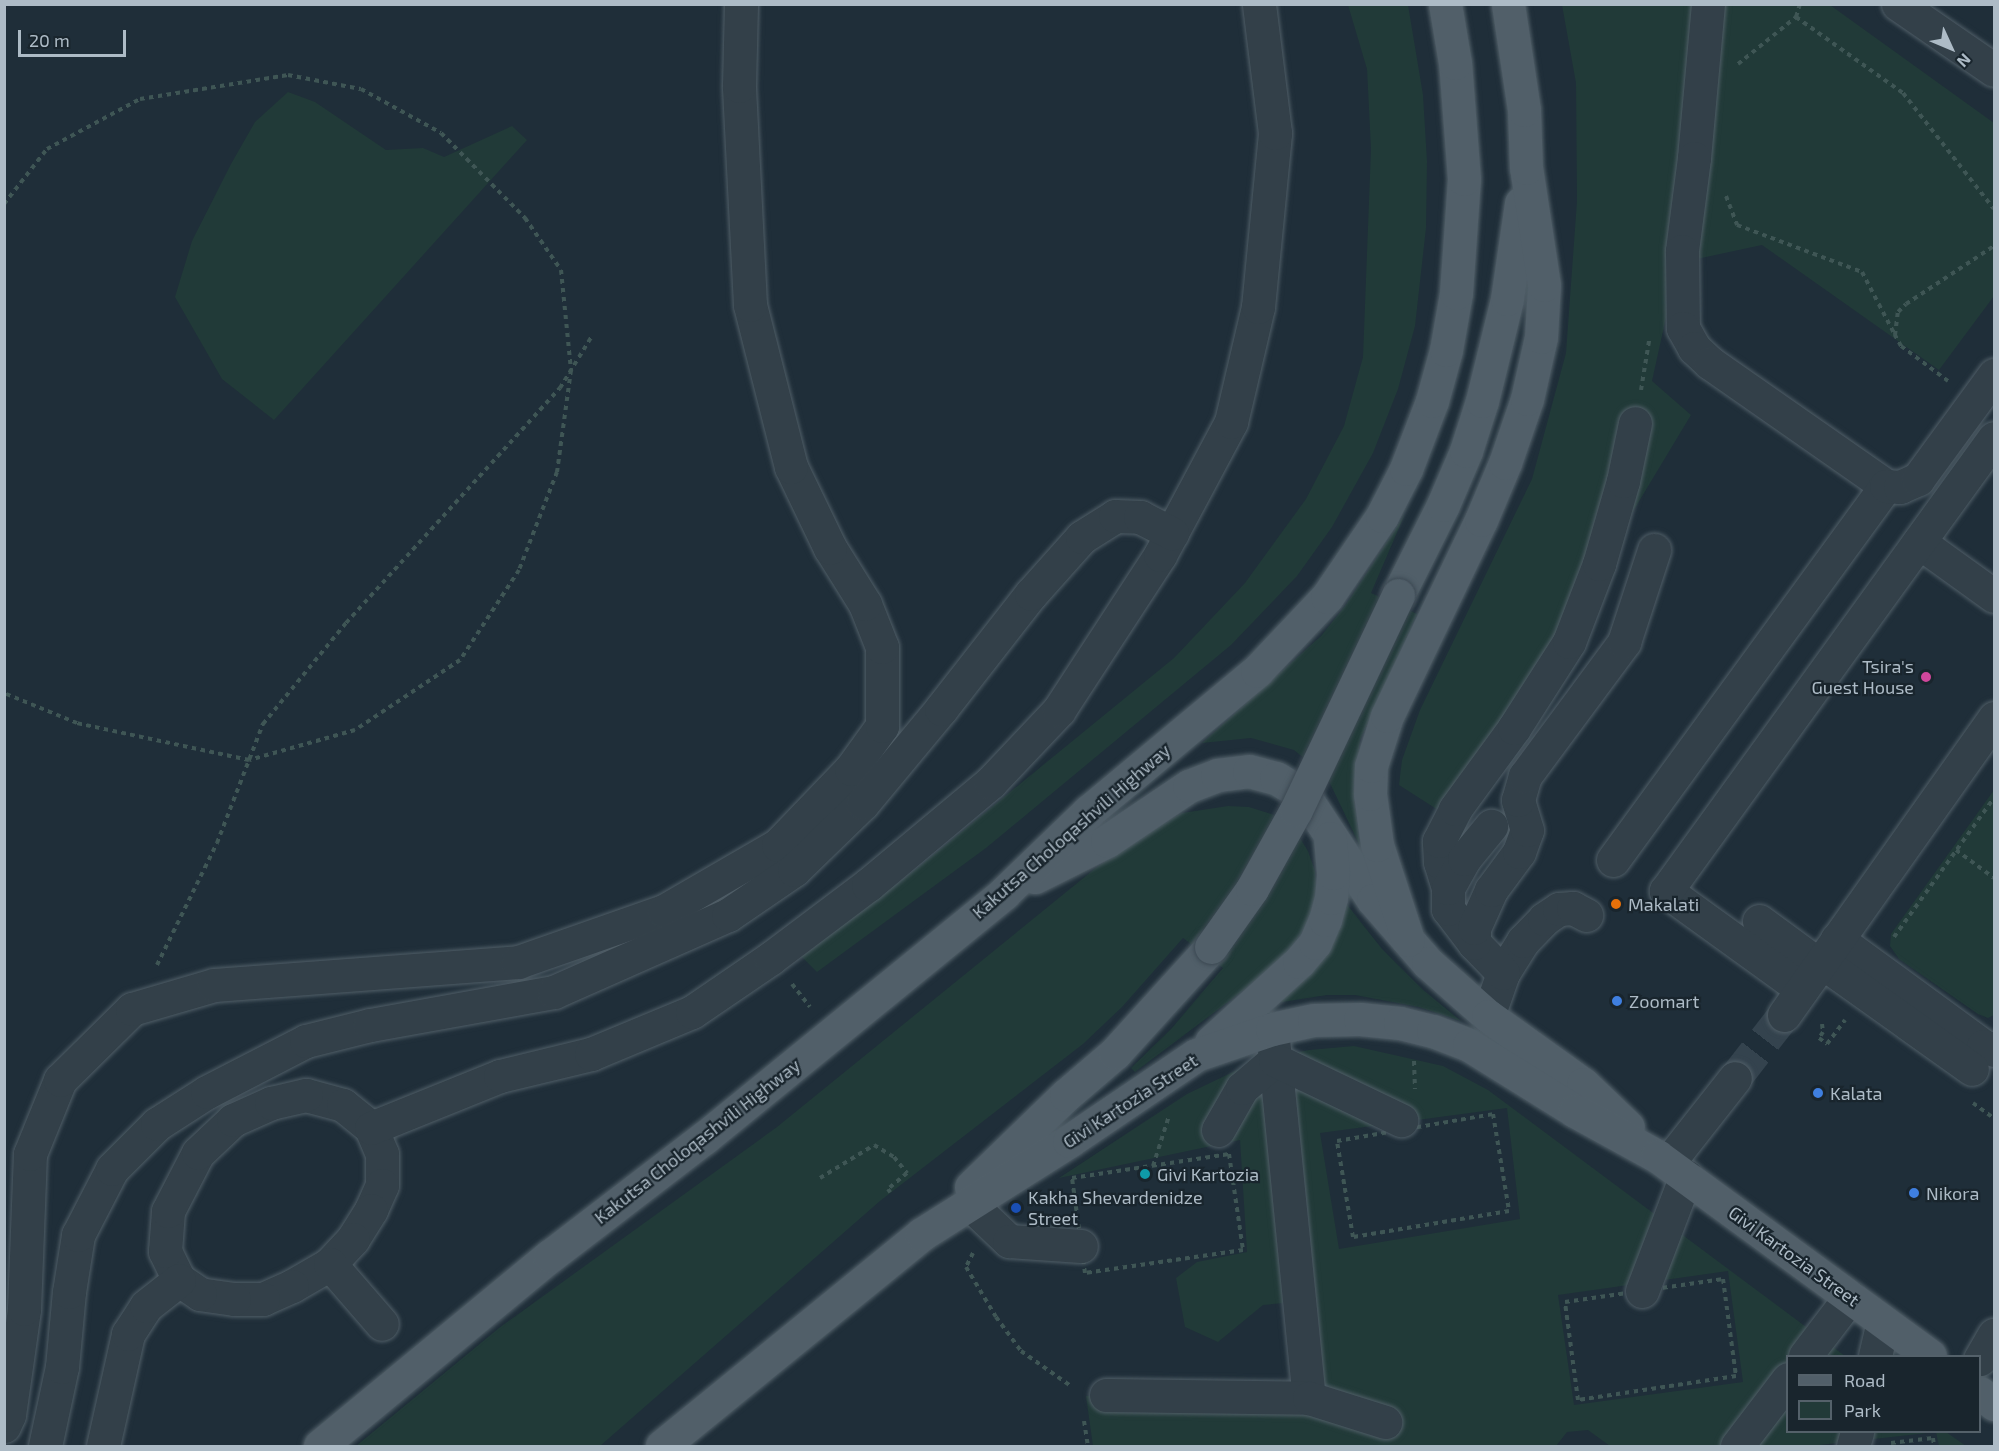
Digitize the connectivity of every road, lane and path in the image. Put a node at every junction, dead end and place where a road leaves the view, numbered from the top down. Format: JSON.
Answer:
{"nodes":[{"id":1,"x":741,"y":4,"type":"edge"},
{"id":2,"x":1259,"y":4,"type":"edge"},
{"id":3,"x":1444,"y":4,"type":"edge"},
{"id":4,"x":1508,"y":4,"type":"edge"},
{"id":5,"x":1708,"y":4,"type":"edge"},
{"id":6,"x":1800,"y":4,"type":"edge"},
{"id":7,"x":1898,"y":4,"type":"edge"},
{"id":8,"x":1796,"y":17,"type":"junction"},
{"id":9,"x":1736,"y":65,"type":"dead end"},
{"id":10,"x":1995,"y":70,"type":"edge"},
{"id":11,"x":1526,"y":168,"type":"junction"},
{"id":12,"x":1725,"y":195,"type":"dead end"},
{"id":13,"x":4,"y":204,"type":"edge"},
{"id":14,"x":1995,"y":209,"type":"edge"},
{"id":15,"x":1995,"y":246,"type":"edge"},
{"id":16,"x":1895,"y":335,"type":"junction"},
{"id":17,"x":592,"y":336,"type":"dead end"},
{"id":18,"x":571,"y":370,"type":"junction"},
{"id":19,"x":1995,"y":375,"type":"edge"},
{"id":20,"x":1975,"y":400,"type":"junction"},
{"id":21,"x":1635,"y":423,"type":"dead end"},
{"id":22,"x":1995,"y":438,"type":"edge"},
{"id":23,"x":1886,"y":486,"type":"junction"},
{"id":24,"x":1172,"y":533,"type":"junction"},
{"id":25,"x":1919,"y":542,"type":"junction"},
{"id":26,"x":1654,"y":550,"type":"dead end"},
{"id":27,"x":1995,"y":596,"type":"edge"},
{"id":28,"x":4,"y":693,"type":"edge"},
{"id":29,"x":1995,"y":718,"type":"edge"},
{"id":30,"x":249,"y":760,"type":"junction"},
{"id":31,"x":1995,"y":798,"type":"edge"},
{"id":32,"x":1491,"y":826,"type":"dead end"},
{"id":33,"x":1330,"y":838,"type":"junction"},
{"id":34,"x":1956,"y":850,"type":"junction"},
{"id":35,"x":1613,"y":860,"type":"dead end"},
{"id":36,"x":1995,"y":878,"type":"edge"},
{"id":37,"x":1448,"y":888,"type":"junction"},
{"id":38,"x":1004,"y":892,"type":"junction"},
{"id":39,"x":1586,"y":915,"type":"dead end"},
{"id":40,"x":1759,"y":921,"type":"dead end"},
{"id":41,"x":1408,"y":940,"type":"junction"},
{"id":42,"x":1474,"y":943,"type":"junction"},
{"id":43,"x":1894,"y":945,"type":"dead end"},
{"id":44,"x":1503,"y":973,"type":"junction"},
{"id":45,"x":1813,"y":974,"type":"junction"},
{"id":46,"x":132,"y":1010,"type":"junction"},
{"id":47,"x":1488,"y":1016,"type":"junction"},
{"id":48,"x":1834,"y":1035,"type":"dead end"},
{"id":49,"x":1824,"y":1043,"type":"dead end"},
{"id":50,"x":1273,"y":1045,"type":"junction"},
{"id":51,"x":1196,"y":1055,"type":"junction"},
{"id":52,"x":1983,"y":1060,"type":"edge"},
{"id":53,"x":1735,"y":1078,"type":"tunnel mouth"},
{"id":54,"x":1172,"y":1106,"type":"dead end"},
{"id":55,"x":1493,"y":1114,"type":"joint"},
{"id":56,"x":1401,"y":1120,"type":"dead end"},
{"id":57,"x":371,"y":1128,"type":"junction"},
{"id":58,"x":1218,"y":1130,"type":"dead end"},
{"id":59,"x":1670,"y":1165,"type":"junction"},
{"id":60,"x":1153,"y":1166,"type":"junction"},
{"id":61,"x":820,"y":1178,"type":"dead end"},
{"id":62,"x":890,"y":1192,"type":"dead end"},
{"id":63,"x":970,"y":1204,"type":"junction"},
{"id":64,"x":922,"y":1234,"type":"junction"},
{"id":65,"x":1081,"y":1246,"type":"junction"},
{"id":66,"x":975,"y":1248,"type":"dead end"},
{"id":67,"x":330,"y":1264,"type":"junction"},
{"id":68,"x":179,"y":1280,"type":"junction"},
{"id":69,"x":1642,"y":1291,"type":"junction"},
{"id":70,"x":1850,"y":1297,"type":"junction"},
{"id":71,"x":1883,"y":1322,"type":"junction"},
{"id":72,"x":382,"y":1324,"type":"dead end"},
{"id":73,"x":1995,"y":1335,"type":"edge"},
{"id":74,"x":1806,"y":1355,"type":"edge"},
{"id":75,"x":1875,"y":1355,"type":"edge"},
{"id":76,"x":1929,"y":1355,"type":"edge"},
{"id":77,"x":1981,"y":1357,"type":"edge"},
{"id":78,"x":1786,"y":1382,"type":"edge"},
{"id":79,"x":1981,"y":1394,"type":"edge"},
{"id":80,"x":1309,"y":1398,"type":"junction"},
{"id":81,"x":1090,"y":1400,"type":"junction"},
{"id":82,"x":1995,"y":1404,"type":"edge"},
{"id":83,"x":1385,"y":1422,"type":"dead end"},
{"id":84,"x":4,"y":1425,"type":"edge"},
{"id":85,"x":1863,"y":1441,"type":"edge"},
{"id":86,"x":45,"y":1446,"type":"edge"},
{"id":87,"x":103,"y":1446,"type":"edge"},
{"id":88,"x":320,"y":1446,"type":"edge"},
{"id":89,"x":663,"y":1446,"type":"edge"},
{"id":90,"x":1088,"y":1446,"type":"edge"},
{"id":91,"x":1737,"y":1446,"type":"edge"},
{"id":92,"x":1934,"y":1446,"type":"edge"}],
"edges":[{"from":1,"to":46,"type":"street"},
{"from":2,"to":24,"type":"street"},
{"from":3,"to":38,"type":"main road","name":"Kakutsa Choloqashvili Highway"},
{"from":4,"to":11,"type":"main road"},
{"from":5,"to":23,"type":"street"},
{"from":6,"to":8,"type":"path"},
{"from":7,"to":10,"type":"street"},
{"from":8,"to":9,"type":"path"},
{"from":8,"to":14,"type":"path"},
{"from":11,"to":41,"type":"main road"},
{"from":11,"to":64,"type":"main road","bridge":true},
{"from":12,"to":16,"type":"path"},
{"from":13,"to":18,"type":"path"},
{"from":15,"to":16,"type":"path"},
{"from":16,"to":20,"type":"path"},
{"from":17,"to":18,"type":"path"},
{"from":18,"to":30,"type":"path"},
{"from":18,"to":30,"type":"path"},
{"from":19,"to":20,"type":"street"},
{"from":20,"to":23,"type":"street"},
{"from":21,"to":37,"type":"street"},
{"from":22,"to":25,"type":"street"},
{"from":23,"to":35,"type":"street"},
{"from":24,"to":57,"type":"street"},
{"from":24,"to":86,"type":"street"},
{"from":25,"to":27,"type":"street"},
{"from":25,"to":45,"type":"street"},
{"from":26,"to":42,"type":"street"},
{"from":28,"to":30,"type":"path"},
{"from":29,"to":45,"type":"street"},
{"from":30,"to":46,"type":"path"},
{"from":31,"to":34,"type":"path"},
{"from":32,"to":37,"type":"street"},
{"from":33,"to":38,"type":"main road","name":"Givi Kartozia Street"},
{"from":33,"to":41,"type":"main road","name":"Givi Kartozia Street"},
{"from":33,"to":51,"type":"main road"},
{"from":34,"to":36,"type":"path"},
{"from":34,"to":43,"type":"path"},
{"from":37,"to":42,"type":"street"},
{"from":38,"to":88,"type":"main road","name":"Kakutsa Choloqashvili Highway"},
{"from":39,"to":44,"type":"street"},
{"from":40,"to":45,"type":"street"},
{"from":41,"to":47,"type":"main road","name":"Givi Kartozia Street"},
{"from":42,"to":44,"type":"street"},
{"from":44,"to":47,"type":"street"},
{"from":45,"to":52,"type":"street"},
{"from":46,"to":84,"type":"street"},
{"from":47,"to":59,"type":"main road","name":"Givi Kartozia Street"},
{"from":48,"to":49,"type":"path"},
{"from":50,"to":51,"type":"main road","name":"Givi Kartozia Street"},
{"from":50,"to":56,"type":"street"},
{"from":50,"to":58,"type":"street"},
{"from":50,"to":59,"type":"main road","name":"Givi Kartozia Street"},
{"from":50,"to":80,"type":"street"},
{"from":51,"to":63,"type":"main road","name":"Givi Kartozia Street"},
{"from":53,"to":59,"type":"street"},
{"from":54,"to":60,"type":"path"},
{"from":55,"to":55,"type":"path"},
{"from":57,"to":67,"type":"street"},
{"from":57,"to":68,"type":"street"},
{"from":59,"to":69,"type":"street"},
{"from":59,"to":70,"type":"main road","name":"Givi Kartozia Street"},
{"from":60,"to":65,"type":"path"},
{"from":60,"to":65,"type":"path"},
{"from":61,"to":62,"type":"path"},
{"from":63,"to":64,"type":"main road","name":"Givi Kartozia Street"},
{"from":63,"to":65,"type":"street"},
{"from":64,"to":89,"type":"main road","name":"Givi Kartozia Street"},
{"from":66,"to":81,"type":"path"},
{"from":67,"to":68,"type":"street"},
{"from":67,"to":72,"type":"street"},
{"from":68,"to":87,"type":"street"},
{"from":69,"to":69,"type":"path"},
{"from":70,"to":71,"type":"main road","name":"Givi Kartozia Street"},
{"from":70,"to":74,"type":"street"},
{"from":71,"to":75,"type":"street"},
{"from":71,"to":76,"type":"main road","name":"Givi Kartozia Street"},
{"from":73,"to":77,"type":"street"},
{"from":78,"to":91,"type":"street"},
{"from":79,"to":82,"type":"main road"},
{"from":80,"to":81,"type":"street"},
{"from":80,"to":83,"type":"street"},
{"from":81,"to":90,"type":"path"},
{"from":85,"to":92,"type":"path"}]}
